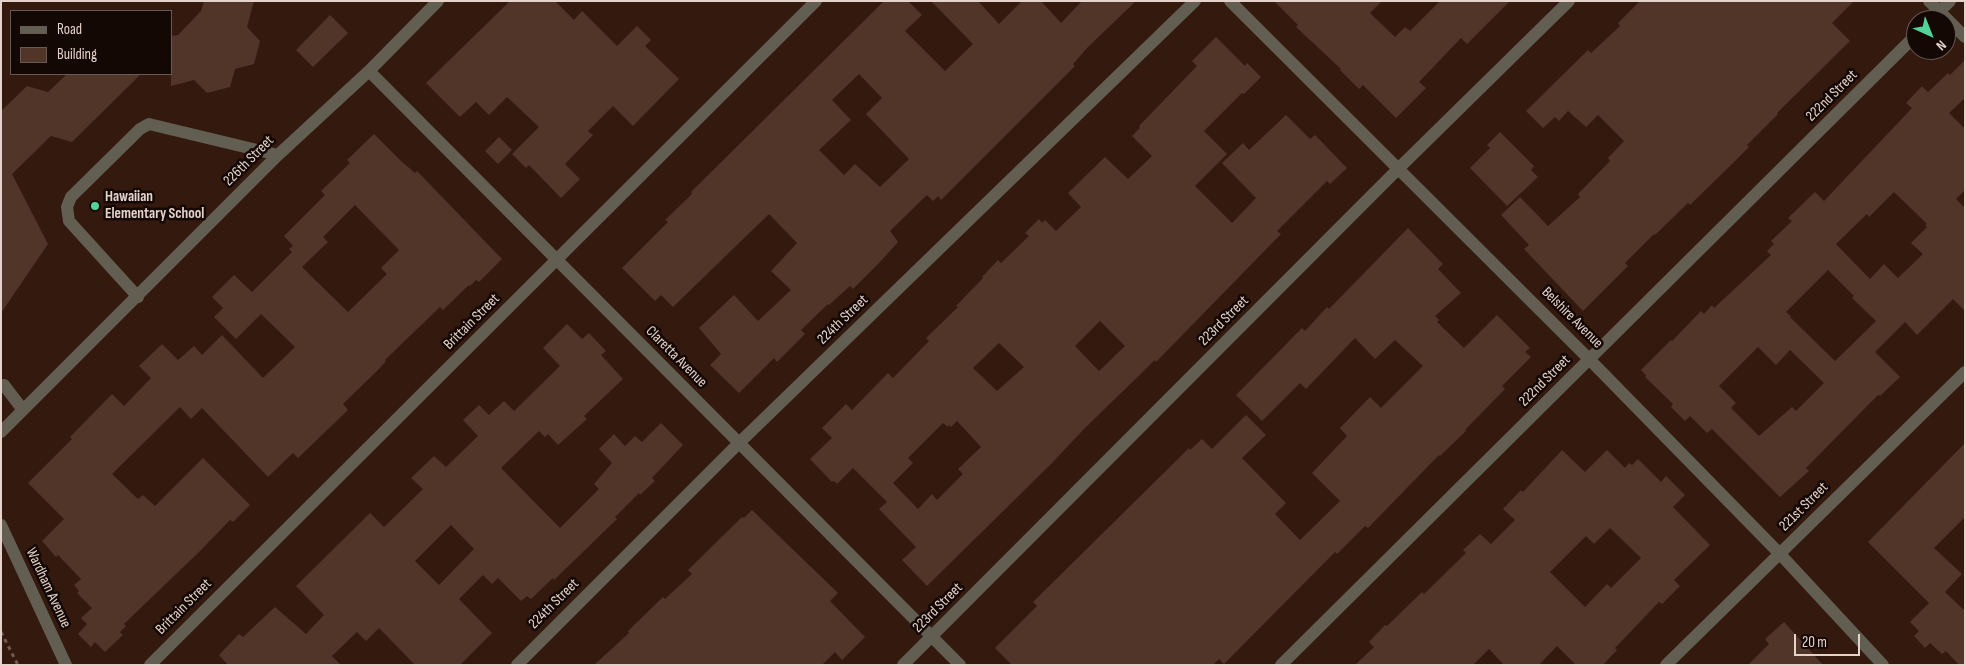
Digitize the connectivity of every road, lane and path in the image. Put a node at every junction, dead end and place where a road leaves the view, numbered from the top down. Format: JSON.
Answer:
{"nodes":[{"id":1,"x":438,"y":1,"type":"edge"},
{"id":2,"x":816,"y":1,"type":"edge"},
{"id":3,"x":1195,"y":1,"type":"edge"},
{"id":4,"x":1230,"y":1,"type":"edge"},
{"id":5,"x":1569,"y":1,"type":"edge"},
{"id":6,"x":1950,"y":1,"type":"edge"},
{"id":7,"x":1941,"y":10,"type":"edge"},
{"id":8,"x":1906,"y":45,"type":"edge"},
{"id":9,"x":369,"y":72,"type":"junction"},
{"id":10,"x":278,"y":156,"type":"junction"},
{"id":11,"x":1399,"y":168,"type":"junction"},
{"id":12,"x":557,"y":260,"type":"junction"},
{"id":13,"x":138,"y":298,"type":"junction"},
{"id":14,"x":1589,"y":359,"type":"junction"},
{"id":15,"x":1965,"y":372,"type":"edge"},
{"id":16,"x":4,"y":385,"type":"dead end"},
{"id":17,"x":23,"y":410,"type":"junction"},
{"id":18,"x":1,"y":432,"type":"edge"},
{"id":19,"x":739,"y":443,"type":"junction"},
{"id":20,"x":1,"y":525,"type":"edge"},
{"id":21,"x":1780,"y":554,"type":"junction"},
{"id":22,"x":1,"y":632,"type":"edge"},
{"id":23,"x":932,"y":636,"type":"junction"},
{"id":24,"x":18,"y":665,"type":"edge"},
{"id":25,"x":66,"y":665,"type":"edge"},
{"id":26,"x":150,"y":665,"type":"edge"},
{"id":27,"x":517,"y":665,"type":"edge"},
{"id":28,"x":903,"y":665,"type":"edge"},
{"id":29,"x":960,"y":665,"type":"edge"},
{"id":30,"x":1281,"y":665,"type":"edge"},
{"id":31,"x":1666,"y":665,"type":"edge"},
{"id":32,"x":1883,"y":665,"type":"edge"}],
"edges":[{"from":1,"to":9,"type":"street","name":"226th Street"},
{"from":2,"to":12,"type":"street","name":"Brittain Street"},
{"from":3,"to":19,"type":"street","name":"224th Street"},
{"from":4,"to":11,"type":"street","name":"Belshire Avenue"},
{"from":5,"to":11,"type":"street","name":"223rd Street"},
{"from":6,"to":7,"type":"street"},
{"from":8,"to":14,"type":"street","name":"222nd Street"},
{"from":9,"to":10,"type":"street","name":"226th Street"},
{"from":9,"to":12,"type":"street","name":"Claretta Avenue"},
{"from":10,"to":13,"type":"street","name":"226th Street"},
{"from":10,"to":13,"type":"street"},
{"from":11,"to":14,"type":"street","name":"Belshire Avenue"},
{"from":11,"to":23,"type":"street","name":"223rd Street"},
{"from":12,"to":19,"type":"street","name":"Claretta Avenue"},
{"from":12,"to":26,"type":"street","name":"Brittain Street"},
{"from":13,"to":17,"type":"street","name":"226th Street"},
{"from":14,"to":21,"type":"street","name":"Belshire Avenue"},
{"from":14,"to":30,"type":"street","name":"222nd Street"},
{"from":15,"to":21,"type":"street","name":"221st Street"},
{"from":16,"to":17,"type":"street"},
{"from":17,"to":18,"type":"street","name":"226th Street"},
{"from":19,"to":23,"type":"street","name":"Claretta Avenue"},
{"from":19,"to":27,"type":"street","name":"224th Street"},
{"from":20,"to":25,"type":"street","name":"Wardham Avenue"},
{"from":21,"to":31,"type":"street","name":"221st Street"},
{"from":21,"to":32,"type":"street","name":"Belshire Avenue"},
{"from":22,"to":24,"type":"path"},
{"from":23,"to":28,"type":"street","name":"223rd Street"},
{"from":23,"to":29,"type":"street","name":"Claretta Avenue"}]}
